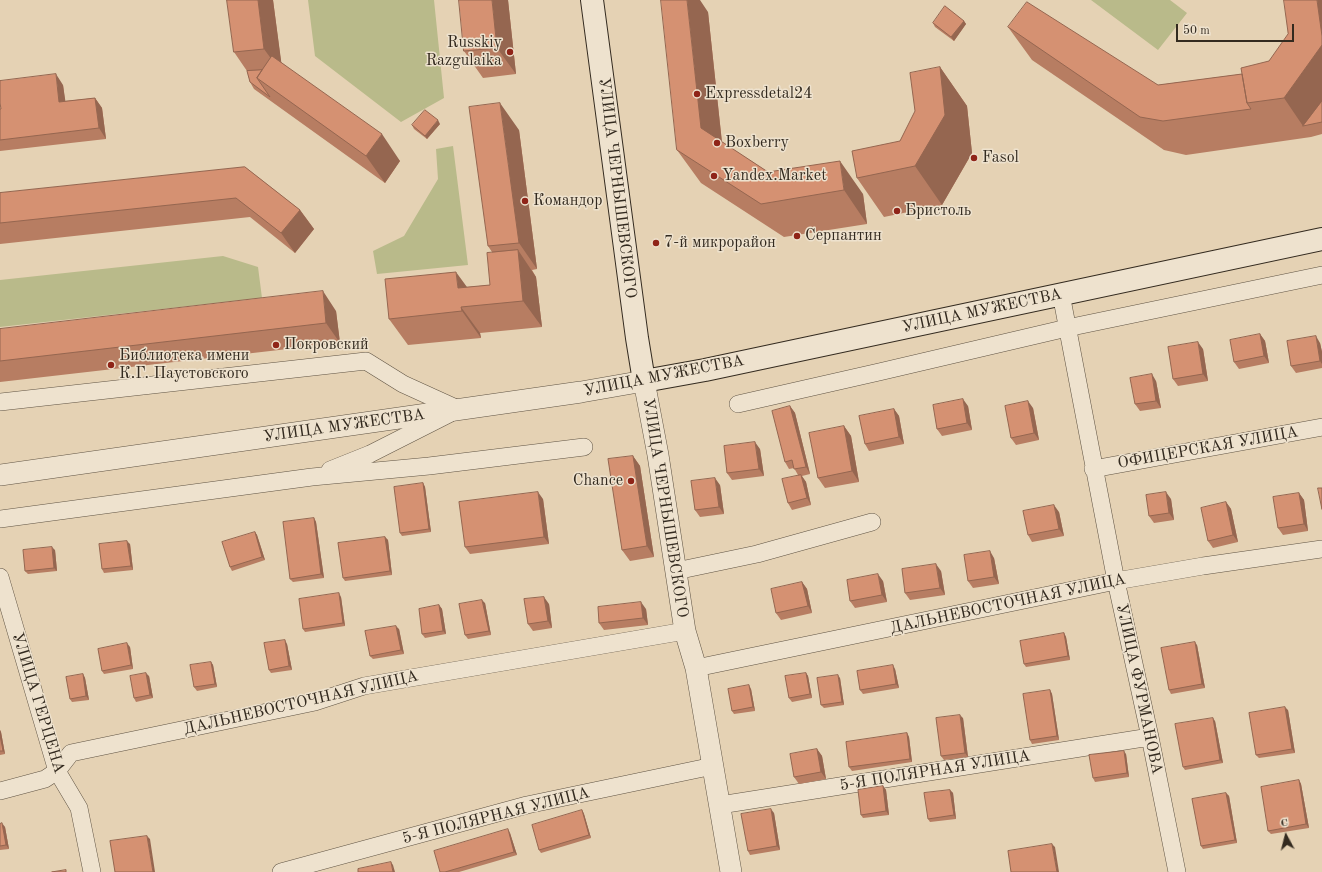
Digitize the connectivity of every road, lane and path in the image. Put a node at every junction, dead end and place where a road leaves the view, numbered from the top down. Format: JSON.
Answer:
{"nodes":[{"id":1,"x":592,"y":0,"type":"edge"},
{"id":2,"x":1322,"y":239,"type":"edge"},
{"id":3,"x":1322,"y":275,"type":"edge"},
{"id":4,"x":1061,"y":294,"type":"junction"},
{"id":5,"x":1067,"y":328,"type":"junction"},
{"id":6,"x":644,"y":381,"type":"junction"},
{"id":7,"x":0,"y":402,"type":"edge"},
{"id":8,"x":738,"y":404,"type":"dead end"},
{"id":9,"x":458,"y":409,"type":"junction"},
{"id":10,"x":1322,"y":427,"type":"edge"},
{"id":11,"x":584,"y":447,"type":"dead end"},
{"id":12,"x":1094,"y":469,"type":"junction"},
{"id":13,"x":0,"y":475,"type":"edge"},
{"id":14,"x":312,"y":477,"type":"junction"},
{"id":15,"x":0,"y":519,"type":"edge"},
{"id":16,"x":872,"y":522,"type":"dead end"},
{"id":17,"x":1322,"y":549,"type":"edge"},
{"id":18,"x":676,"y":571,"type":"junction"},
{"id":19,"x":0,"y":577,"type":"edge"},
{"id":20,"x":1116,"y":582,"type":"junction"},
{"id":21,"x":686,"y":631,"type":"junction"},
{"id":22,"x":696,"y":668,"type":"junction"},
{"id":23,"x":1150,"y":737,"type":"junction"},
{"id":24,"x":713,"y":766,"type":"junction"},
{"id":25,"x":57,"y":771,"type":"junction"},
{"id":26,"x":0,"y":790,"type":"edge"},
{"id":27,"x":720,"y":805,"type":"junction"},
{"id":28,"x":92,"y":872,"type":"edge"},
{"id":29,"x":281,"y":872,"type":"edge"},
{"id":30,"x":731,"y":872,"type":"edge"},
{"id":31,"x":1177,"y":872,"type":"edge"}],
"edges":[{"from":1,"to":6,"type":"main road","name":"УЛИЦА ЧЕРНЫШЕВСКОГО"},
{"from":2,"to":4,"type":"main road","name":"УЛИЦА МУЖЕСТВА"},
{"from":3,"to":5,"type":"street"},
{"from":4,"to":5,"type":"street","name":"УЛИЦА ФУРМАНОВА"},
{"from":4,"to":6,"type":"main road","name":"УЛИЦА МУЖЕСТВА"},
{"from":5,"to":8,"type":"street"},
{"from":5,"to":12,"type":"street","name":"УЛИЦА ФУРМАНОВА"},
{"from":6,"to":9,"type":"street","name":"УЛИЦА МУЖЕСТВА"},
{"from":6,"to":18,"type":"street","name":"УЛИЦА ЧЕРНЫШЕВСКОГО"},
{"from":7,"to":9,"type":"street"},
{"from":9,"to":13,"type":"street","name":"УЛИЦА МУЖЕСТВА"},
{"from":9,"to":14,"type":"street"},
{"from":10,"to":12,"type":"street","name":"ОФИЦЕРСКАЯ УЛИЦА"},
{"from":11,"to":14,"type":"street"},
{"from":12,"to":20,"type":"street","name":"УЛИЦА ФУРМАНОВА"},
{"from":14,"to":15,"type":"street"},
{"from":16,"to":18,"type":"street"},
{"from":17,"to":20,"type":"street","name":"ДАЛЬНЕВОСТОЧНАЯ УЛИЦА"},
{"from":18,"to":21,"type":"street","name":"УЛИЦА ЧЕРНЫШЕВСКОГО"},
{"from":19,"to":25,"type":"street","name":"УЛИЦА ГЕРЦЕНА"},
{"from":20,"to":22,"type":"street","name":"ДАЛЬНЕВОСТОЧНАЯ УЛИЦА"},
{"from":20,"to":23,"type":"street","name":"УЛИЦА ФУРМАНОВА"},
{"from":21,"to":22,"type":"street","name":"УЛИЦА ЧЕРНЫШЕВСКОГО"},
{"from":21,"to":25,"type":"street","name":"ДАЛЬНЕВОСТОЧНАЯ УЛИЦА"},
{"from":22,"to":24,"type":"street","name":"УЛИЦА ЧЕРНЫШЕВСКОГО"},
{"from":23,"to":27,"type":"street","name":"5-Я ПОЛЯРНАЯ УЛИЦА"},
{"from":23,"to":31,"type":"street","name":"УЛИЦА ФУРМАНОВА"},
{"from":24,"to":27,"type":"street","name":"УЛИЦА ЧЕРНЫШЕВСКОГО"},
{"from":24,"to":29,"type":"street","name":"5-Я ПОЛЯРНАЯ УЛИЦА"},
{"from":25,"to":26,"type":"street","name":"ДАЛЬНЕВОСТОЧНАЯ УЛИЦА"},
{"from":25,"to":28,"type":"street","name":"УЛИЦА ГЕРЦЕНА"},
{"from":27,"to":30,"type":"street","name":"УЛИЦА ЧЕРНЫШЕВСКОГО"}]}
